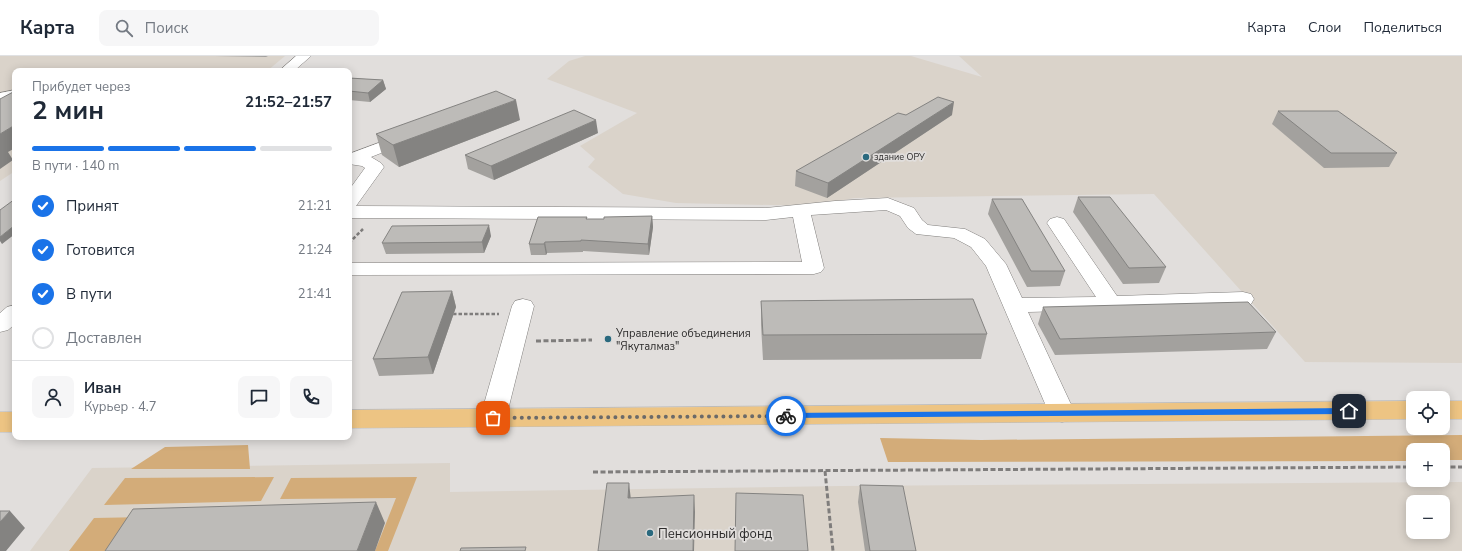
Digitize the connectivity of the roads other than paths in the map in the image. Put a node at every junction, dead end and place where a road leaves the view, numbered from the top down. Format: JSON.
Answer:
{"nodes":[{"id":1,"x":304,"y":56,"type":"edge"},
{"id":2,"x":290,"y":68,"type":"edge"},
{"id":3,"x":12,"y":95,"type":"edge"},
{"id":4,"x":0,"y":97,"type":"edge"},
{"id":5,"x":426,"y":130,"type":"edge"},
{"id":6,"x":352,"y":158,"type":"edge"},
{"id":7,"x":352,"y":159,"type":"edge"},
{"id":8,"x":352,"y":199,"type":"edge"},
{"id":9,"x":352,"y":212,"type":"edge"},
{"id":10,"x":801,"y":212,"type":"junction"},
{"id":11,"x":1057,"y":223,"type":"dead end"},
{"id":12,"x":352,"y":269,"type":"edge"},
{"id":13,"x":1243,"y":299,"type":"dead end"},
{"id":14,"x":1112,"y":303,"type":"junction"},
{"id":15,"x":1014,"y":305,"type":"junction"},
{"id":16,"x":522,"y":310,"type":"road end"},
{"id":17,"x":12,"y":315,"type":"edge"},
{"id":18,"x":0,"y":325,"type":"edge"},
{"id":19,"x":1406,"y":410,"type":"edge"},
{"id":20,"x":1450,"y":410,"type":"edge"},
{"id":21,"x":1462,"y":410,"type":"edge"},
{"id":22,"x":1062,"y":413,"type":"junction"},
{"id":23,"x":493,"y":418,"type":"junction"},
{"id":24,"x":352,"y":419,"type":"edge"},
{"id":25,"x":0,"y":422,"type":"edge"},
{"id":26,"x":12,"y":422,"type":"edge"}],
"edges":[{"from":1,"to":2,"type":"street"},
{"from":3,"to":4,"type":"street"},
{"from":5,"to":6,"type":"street"},
{"from":7,"to":8,"type":"street"},
{"from":9,"to":10,"type":"street"},
{"from":10,"to":12,"type":"street"},
{"from":10,"to":15,"type":"street"},
{"from":11,"to":14,"type":"street"},
{"from":13,"to":14,"type":"street"},
{"from":14,"to":15,"type":"street"},
{"from":15,"to":22,"type":"street"},
{"from":16,"to":23,"type":"street"},
{"from":17,"to":18,"type":"street"},
{"from":19,"to":22,"type":"main road"},
{"from":20,"to":21,"type":"main road"},
{"from":22,"to":23,"type":"main road"},
{"from":23,"to":24,"type":"main road"},
{"from":25,"to":26,"type":"main road"}]}
